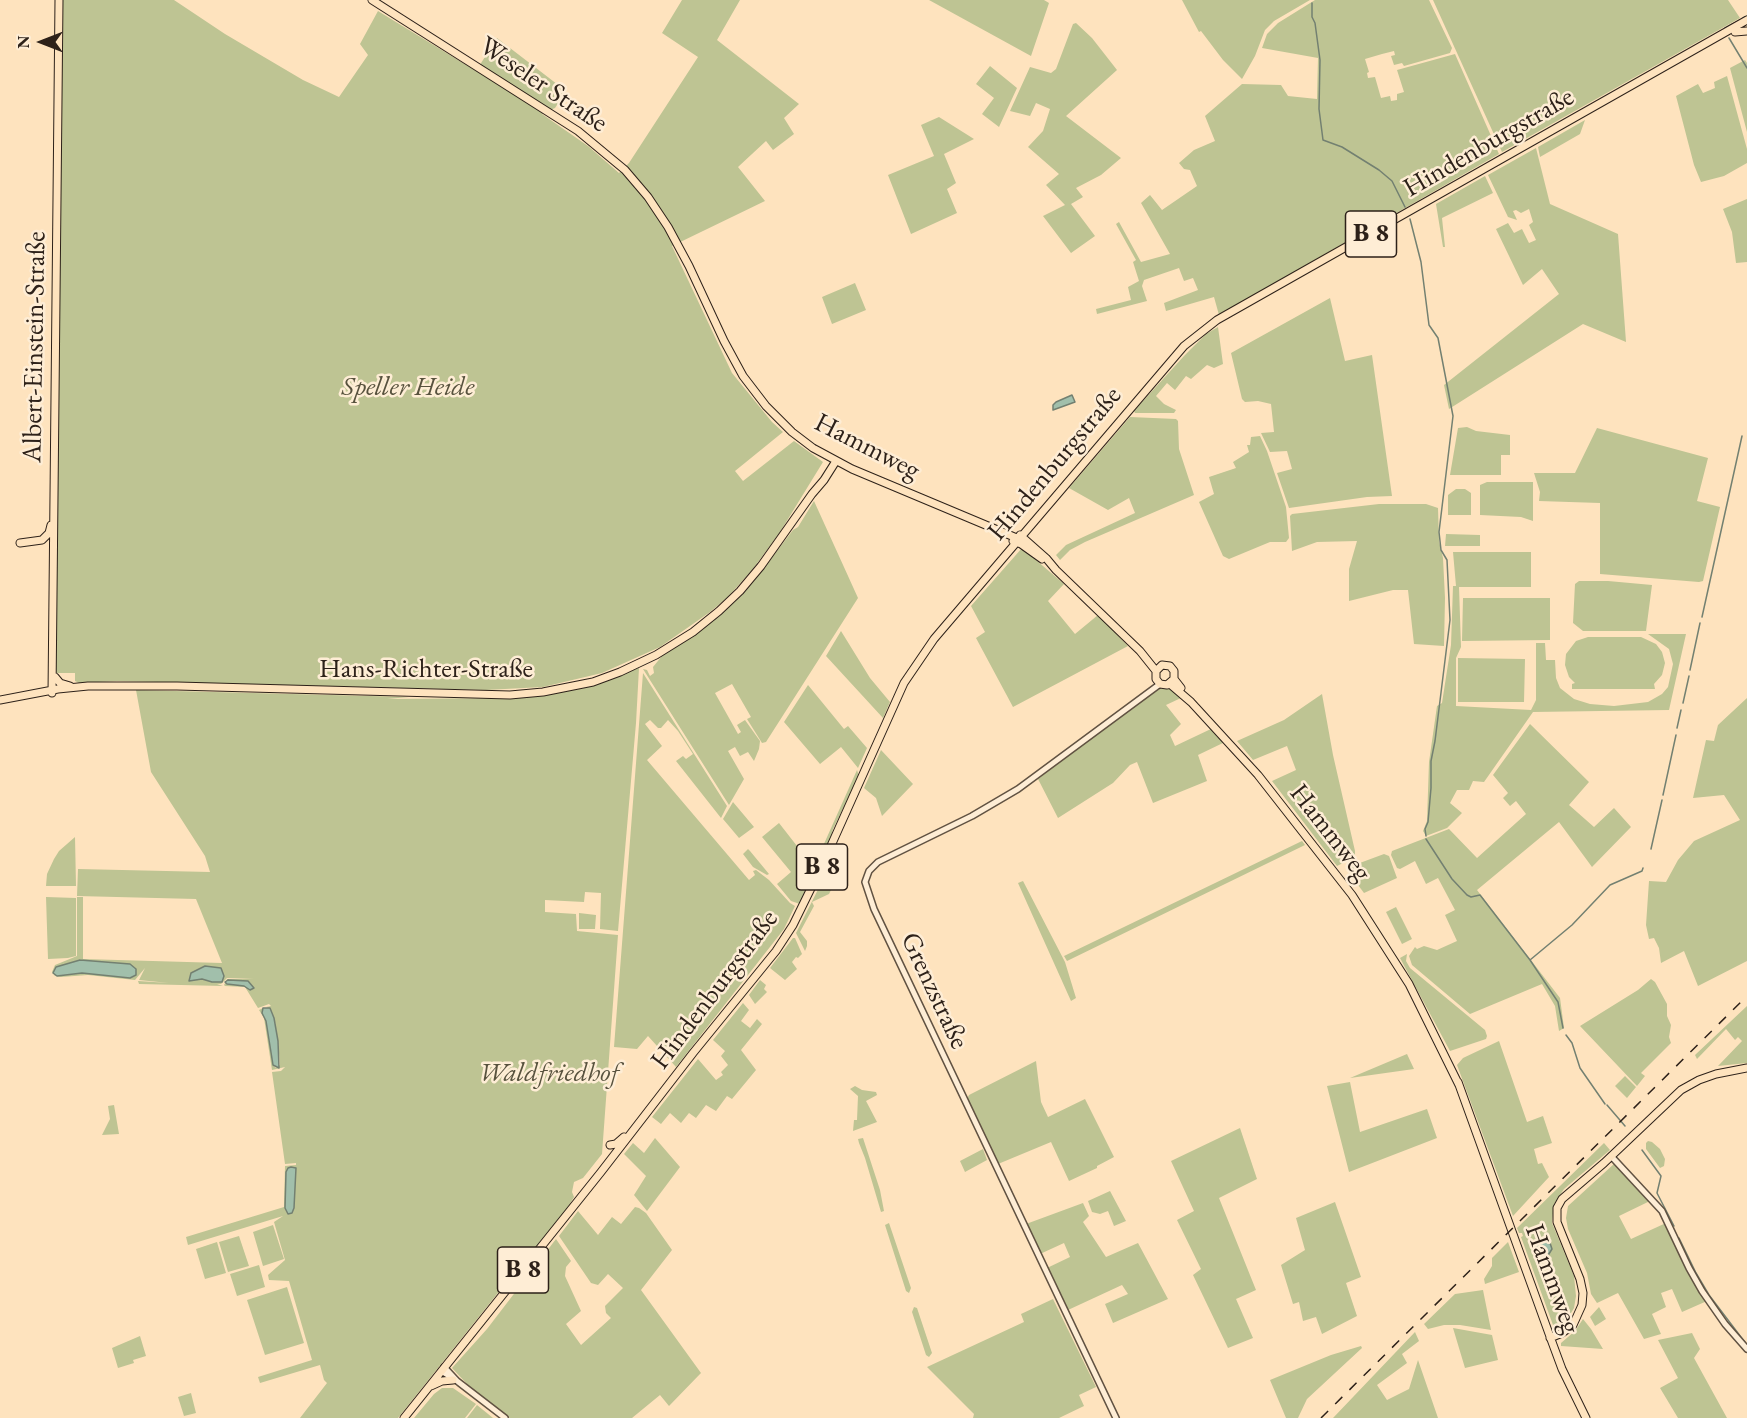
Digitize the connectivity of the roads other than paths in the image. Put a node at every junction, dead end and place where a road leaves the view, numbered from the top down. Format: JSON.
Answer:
{"nodes":[{"id":1,"x":59,"y":0,"type":"edge"},
{"id":2,"x":372,"y":0,"type":"edge"},
{"id":3,"x":1747,"y":23,"type":"edge"},
{"id":4,"x":1747,"y":31,"type":"edge"},
{"id":5,"x":1735,"y":32,"type":"junction"},
{"id":6,"x":1700,"y":48,"type":"junction"},
{"id":7,"x":670,"y":229,"type":"joint"},
{"id":8,"x":834,"y":460,"type":"junction"},
{"id":9,"x":54,"y":517,"type":"junction"},
{"id":10,"x":977,"y":521,"type":"junction"},
{"id":11,"x":1018,"y":540,"type":"junction"},
{"id":12,"x":20,"y":543,"type":"dead end"},
{"id":13,"x":53,"y":609,"type":"junction"},
{"id":14,"x":53,"y":645,"type":"junction"},
{"id":15,"x":1158,"y":675,"type":"junction"},
{"id":16,"x":55,"y":677,"type":"junction"},
{"id":17,"x":1172,"y":681,"type":"junction"},
{"id":18,"x":82,"y":686,"type":"junction"},
{"id":19,"x":55,"y":691,"type":"junction"},
{"id":20,"x":0,"y":699,"type":"edge"},
{"id":21,"x":1747,"y":1068,"type":"edge"},
{"id":22,"x":646,"y":1114,"type":"junction"},
{"id":23,"x":610,"y":1145,"type":"dead end"},
{"id":24,"x":1611,"y":1156,"type":"junction"},
{"id":25,"x":1549,"y":1335,"type":"junction"},
{"id":26,"x":1747,"y":1349,"type":"edge"},
{"id":27,"x":442,"y":1369,"type":"junction"},
{"id":28,"x":455,"y":1381,"type":"junction"},
{"id":29,"x":428,"y":1387,"type":"junction"},
{"id":30,"x":404,"y":1418,"type":"edge"},
{"id":31,"x":505,"y":1418,"type":"edge"},
{"id":32,"x":1116,"y":1418,"type":"edge"},
{"id":33,"x":1586,"y":1418,"type":"edge"}],
"edges":[{"from":1,"to":9,"type":"main road","name":"Albert-Einstein-Straße"},
{"from":2,"to":7,"type":"main road","name":"Weseler Straße"},
{"from":3,"to":5,"type":"main road","name":"Hindenburgstraße","number":"B 8"},
{"from":3,"to":6,"type":"main road","name":"Hindenburgstraße","number":"B 8"},
{"from":4,"to":5,"type":"main road"},
{"from":5,"to":6,"type":"main road","name":"Hindenburgstraße","number":"B 8"},
{"from":6,"to":11,"type":"main road","name":"Hindenburgstraße","number":"B 8"},
{"from":7,"to":8,"type":"main road","name":"Hammweg"},
{"from":8,"to":10,"type":"main road","name":"Hammweg"},
{"from":8,"to":18,"type":"main road","name":"Hans-Richter-Straße"},
{"from":9,"to":12,"type":"main road"},
{"from":9,"to":13,"type":"main road","name":"Albert-Einstein-Straße"},
{"from":10,"to":11,"type":"main road","name":"Hammweg"},
{"from":10,"to":11,"type":"main road","name":"Hammweg"},
{"from":11,"to":15,"type":"main road","name":"Hammweg"},
{"from":11,"to":22,"type":"main road","name":"Hindenburgstraße","number":"B 8"},
{"from":13,"to":14,"type":"main road","name":"Albert-Einstein-Straße"},
{"from":13,"to":20,"type":"main road"},
{"from":14,"to":16,"type":"main road"},
{"from":14,"to":19,"type":"main road","name":"Albert-Einstein-Straße"},
{"from":15,"to":17,"type":"main road"},
{"from":15,"to":17,"type":"main road","name":"Hammweg"},
{"from":15,"to":32,"type":"street","name":"Grenzstraße"},
{"from":16,"to":18,"type":"main road"},
{"from":16,"to":19,"type":"main road"},
{"from":17,"to":25,"type":"main road","name":"Hammweg"},
{"from":18,"to":19,"type":"main road","name":"Hans-Richter-Straße"},
{"from":19,"to":20,"type":"main road","name":"Hans-Richter-Straße"},
{"from":21,"to":24,"type":"main road"},
{"from":22,"to":23,"type":"main road","name":"Hindenburgstraße","number":"B 8"},
{"from":22,"to":27,"type":"main road","name":"Hindenburgstraße","number":"B 8"},
{"from":24,"to":25,"type":"main road"},
{"from":24,"to":26,"type":"street"},
{"from":25,"to":33,"type":"main road","name":"Hammweg"},
{"from":27,"to":28,"type":"street"},
{"from":27,"to":29,"type":"main road","name":"Hindenburgstraße","number":"B 8"},
{"from":28,"to":29,"type":"main road"},
{"from":28,"to":31,"type":"street"},
{"from":29,"to":30,"type":"main road","name":"Hindenburgstraße","number":"B 8"}]}
